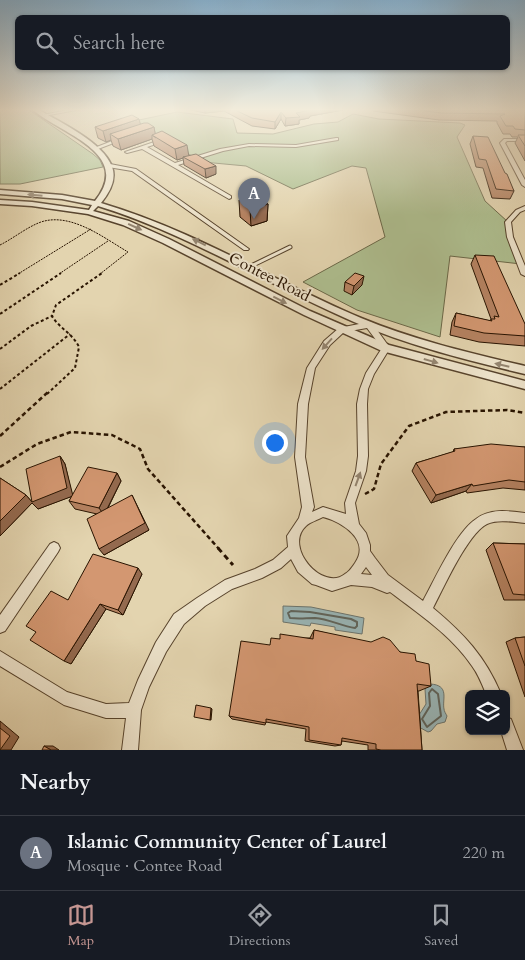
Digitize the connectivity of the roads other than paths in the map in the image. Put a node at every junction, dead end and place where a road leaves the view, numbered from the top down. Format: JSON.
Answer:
{"nodes":[{"id":1,"x":91,"y":145,"type":"edge"},
{"id":2,"x":105,"y":145,"type":"edge"},
{"id":3,"x":148,"y":145,"type":"edge"},
{"id":4,"x":249,"y":145,"type":"edge"},
{"id":5,"x":249,"y":145,"type":"edge"},
{"id":6,"x":303,"y":145,"type":"edge"},
{"id":7,"x":504,"y":145,"type":"edge"},
{"id":8,"x":143,"y":147,"type":"junction"},
{"id":9,"x":96,"y":148,"type":"junction"},
{"id":10,"x":127,"y":152,"type":"dead end"},
{"id":11,"x":191,"y":152,"type":"dead end"},
{"id":12,"x":199,"y":157,"type":"junction"},
{"id":13,"x":207,"y":161,"type":"edge"},
{"id":14,"x":174,"y":165,"type":"junction"},
{"id":15,"x":110,"y":166,"type":"junction"},
{"id":16,"x":108,"y":183,"type":"junction"},
{"id":17,"x":525,"y":186,"type":"edge"},
{"id":18,"x":0,"y":192,"type":"edge"},
{"id":19,"x":229,"y":197,"type":"dead end"},
{"id":20,"x":70,"y":198,"type":"junction"},
{"id":21,"x":0,"y":202,"type":"edge"},
{"id":22,"x":97,"y":204,"type":"junction"},
{"id":23,"x":525,"y":208,"type":"edge"},
{"id":24,"x":89,"y":212,"type":"junction"},
{"id":25,"x":290,"y":247,"type":"dead end"},
{"id":26,"x":246,"y":249,"type":"dead end"},
{"id":27,"x":248,"y":267,"type":"junction"},
{"id":28,"x":525,"y":274,"type":"edge"},
{"id":29,"x":369,"y":324,"type":"junction"},
{"id":30,"x":342,"y":330,"type":"junction"},
{"id":31,"x":386,"y":348,"type":"junction"},
{"id":32,"x":525,"y":370,"type":"edge"},
{"id":33,"x":525,"y":385,"type":"edge"},
{"id":34,"x":525,"y":518,"type":"edge"},
{"id":35,"x":302,"y":521,"type":"junction"},
{"id":36,"x":354,"y":526,"type":"junction"},
{"id":37,"x":54,"y":548,"type":"dead end"},
{"id":38,"x":293,"y":550,"type":"junction"},
{"id":39,"x":364,"y":551,"type":"junction"},
{"id":40,"x":277,"y":564,"type":"junction"},
{"id":41,"x":300,"y":566,"type":"junction"},
{"id":42,"x":349,"y":579,"type":"junction"},
{"id":43,"x":398,"y":592,"type":"junction"},
{"id":44,"x":425,"y":610,"type":"junction"},
{"id":45,"x":0,"y":626,"type":"edge"},
{"id":46,"x":0,"y":658,"type":"edge"},
{"id":47,"x":492,"y":690,"type":"edge"},
{"id":48,"x":134,"y":710,"type":"junction"},
{"id":49,"x":510,"y":735,"type":"edge"},
{"id":50,"x":130,"y":750,"type":"edge"},
{"id":51,"x":515,"y":750,"type":"edge"}],
"edges":[{"from":1,"to":9,"type":"street"},
{"from":2,"to":9,"type":"street"},
{"from":3,"to":8,"type":"street"},
{"from":4,"to":12,"type":"street"},
{"from":5,"to":6,"type":"street"},
{"from":7,"to":17,"type":"street"},
{"from":8,"to":10,"type":"street"},
{"from":8,"to":14,"type":"street"},
{"from":9,"to":15,"type":"street"},
{"from":11,"to":12,"type":"street"},
{"from":12,"to":13,"type":"street"},
{"from":12,"to":14,"type":"street"},
{"from":14,"to":19,"type":"street"},
{"from":15,"to":16,"type":"street"},
{"from":15,"to":26,"type":"street","name":"Contee Road"},
{"from":16,"to":20,"type":"street"},
{"from":16,"to":22,"type":"street"},
{"from":20,"to":18,"type":"street","name":"Contee Road","one_way":true},
{"from":20,"to":22,"type":"street","name":"Contee Road"},
{"from":21,"to":24,"type":"street","name":"Contee Road"},
{"from":22,"to":24,"type":"street"},
{"from":27,"to":22,"type":"street","name":"Contee Road","one_way":true},
{"from":23,"to":28,"type":"street"},
{"from":24,"to":30,"type":"street","name":"Contee Road","one_way":true},
{"from":25,"to":27,"type":"lane"},
{"from":27,"to":29,"type":"street","name":"Contee Road"},
{"from":29,"to":30,"type":"street"},
{"from":29,"to":31,"type":"street"},
{"from":32,"to":29,"type":"street","name":"Contee Road","one_way":true},
{"from":30,"to":31,"type":"street","name":"Contee Road"},
{"from":30,"to":35,"type":"street","one_way":true},
{"from":31,"to":33,"type":"street","name":"Contee Road","one_way":true},
{"from":36,"to":31,"type":"street","one_way":true},
{"from":34,"to":44,"type":"street"},
{"from":35,"to":36,"type":"street"},
{"from":35,"to":38,"type":"street"},
{"from":36,"to":39,"type":"street"},
{"from":37,"to":45,"type":"street"},
{"from":38,"to":40,"type":"street"},
{"from":38,"to":41,"type":"street"},
{"from":39,"to":42,"type":"street"},
{"from":39,"to":43,"type":"street"},
{"from":40,"to":41,"type":"street"},
{"from":40,"to":48,"type":"street"},
{"from":41,"to":42,"type":"street"},
{"from":42,"to":43,"type":"street"},
{"from":43,"to":44,"type":"street"},
{"from":44,"to":47,"type":"street"},
{"from":46,"to":48,"type":"street"},
{"from":48,"to":50,"type":"street"},
{"from":49,"to":51,"type":"street"}]}
